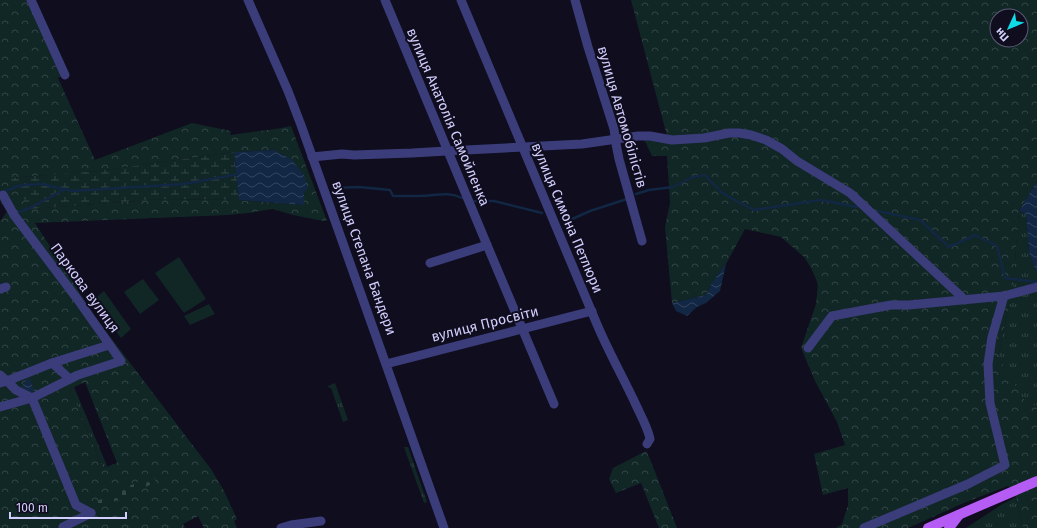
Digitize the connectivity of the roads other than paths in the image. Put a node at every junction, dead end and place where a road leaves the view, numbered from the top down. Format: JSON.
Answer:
{"nodes":[{"id":1,"x":31,"y":0,"type":"edge"},
{"id":2,"x":248,"y":0,"type":"edge"},
{"id":3,"x":385,"y":0,"type":"edge"},
{"id":4,"x":461,"y":0,"type":"edge"},
{"id":5,"x":575,"y":0,"type":"edge"},
{"id":6,"x":65,"y":75,"type":"dead end"},
{"id":7,"x":615,"y":139,"type":"junction"},
{"id":8,"x":522,"y":148,"type":"junction"},
{"id":9,"x":447,"y":151,"type":"junction"},
{"id":10,"x":312,"y":157,"type":"junction"},
{"id":11,"x":1,"y":192,"type":"edge"},
{"id":12,"x":642,"y":241,"type":"dead end"},
{"id":13,"x":487,"y":244,"type":"junction"},
{"id":14,"x":430,"y":263,"type":"dead end"},
{"id":15,"x":1037,"y":287,"type":"edge"},
{"id":16,"x":1004,"y":296,"type":"junction"},
{"id":17,"x":965,"y":300,"type":"junction"},
{"id":18,"x":592,"y":312,"type":"junction"},
{"id":19,"x":522,"y":328,"type":"junction"},
{"id":20,"x":109,"y":345,"type":"junction"},
{"id":21,"x":808,"y":348,"type":"dead end"},
{"id":22,"x":52,"y":363,"type":"junction"},
{"id":23,"x":386,"y":364,"type":"junction"},
{"id":24,"x":74,"y":377,"type":"junction"},
{"id":25,"x":2,"y":380,"type":"edge"},
{"id":26,"x":32,"y":398,"type":"junction"},
{"id":27,"x":554,"y":404,"type":"dead end"},
{"id":28,"x":0,"y":407,"type":"edge"},
{"id":29,"x":647,"y":444,"type":"dead end"},
{"id":30,"x":1037,"y":481,"type":"edge"},
{"id":31,"x":959,"y":515,"type":"junction"},
{"id":32,"x":321,"y":521,"type":"dead end"},
{"id":33,"x":63,"y":527,"type":"dead end"},
{"id":34,"x":281,"y":528,"type":"edge"},
{"id":35,"x":444,"y":528,"type":"edge"},
{"id":36,"x":864,"y":528,"type":"edge"},
{"id":37,"x":928,"y":528,"type":"edge"},
{"id":38,"x":949,"y":528,"type":"edge"}],
"edges":[{"from":1,"to":6,"type":"street"},
{"from":2,"to":10,"type":"street","name":"вулиця Степана Бандери"},
{"from":3,"to":9,"type":"street","name":"вулиця Анатолія Самойленка"},
{"from":4,"to":8,"type":"street","name":"вулиця Симона Петлюри"},
{"from":5,"to":7,"type":"street","name":"вулиця Автомобілістів"},
{"from":7,"to":8,"type":"street"},
{"from":7,"to":12,"type":"street","name":"вулиця Автомобілістів"},
{"from":7,"to":17,"type":"street"},
{"from":8,"to":9,"type":"street"},
{"from":8,"to":18,"type":"street","name":"вулиця Симона Петлюри"},
{"from":9,"to":10,"type":"street"},
{"from":9,"to":13,"type":"street","name":"вулиця Анатолія Самойленка"},
{"from":10,"to":23,"type":"street","name":"вулиця Степана Бандери"},
{"from":11,"to":20,"type":"street","name":"Паркова вулиця"},
{"from":13,"to":14,"type":"street"},
{"from":13,"to":19,"type":"street","name":"вулиця Анатолія Самойленка"},
{"from":15,"to":16,"type":"street"},
{"from":16,"to":17,"type":"street"},
{"from":16,"to":36,"type":"street"},
{"from":17,"to":21,"type":"street"},
{"from":18,"to":19,"type":"street","name":"вулиця Просвіти"},
{"from":18,"to":29,"type":"street","name":"вулиця Симона Петлюри"},
{"from":19,"to":23,"type":"street","name":"вулиця Просвіти"},
{"from":19,"to":27,"type":"street","name":"вулиця Анатолія Самойленка"},
{"from":20,"to":22,"type":"street"},
{"from":20,"to":24,"type":"street","name":"Паркова вулиця"},
{"from":22,"to":24,"type":"street"},
{"from":22,"to":25,"type":"street"},
{"from":23,"to":35,"type":"street","name":"вулиця Степана Бандери"},
{"from":24,"to":26,"type":"street"},
{"from":25,"to":26,"type":"street"},
{"from":26,"to":28,"type":"street"},
{"from":26,"to":33,"type":"street"},
{"from":30,"to":31,"type":"main road"},
{"from":31,"to":37,"type":"main road"},
{"from":31,"to":38,"type":"main road"},
{"from":32,"to":34,"type":"street"}]}
